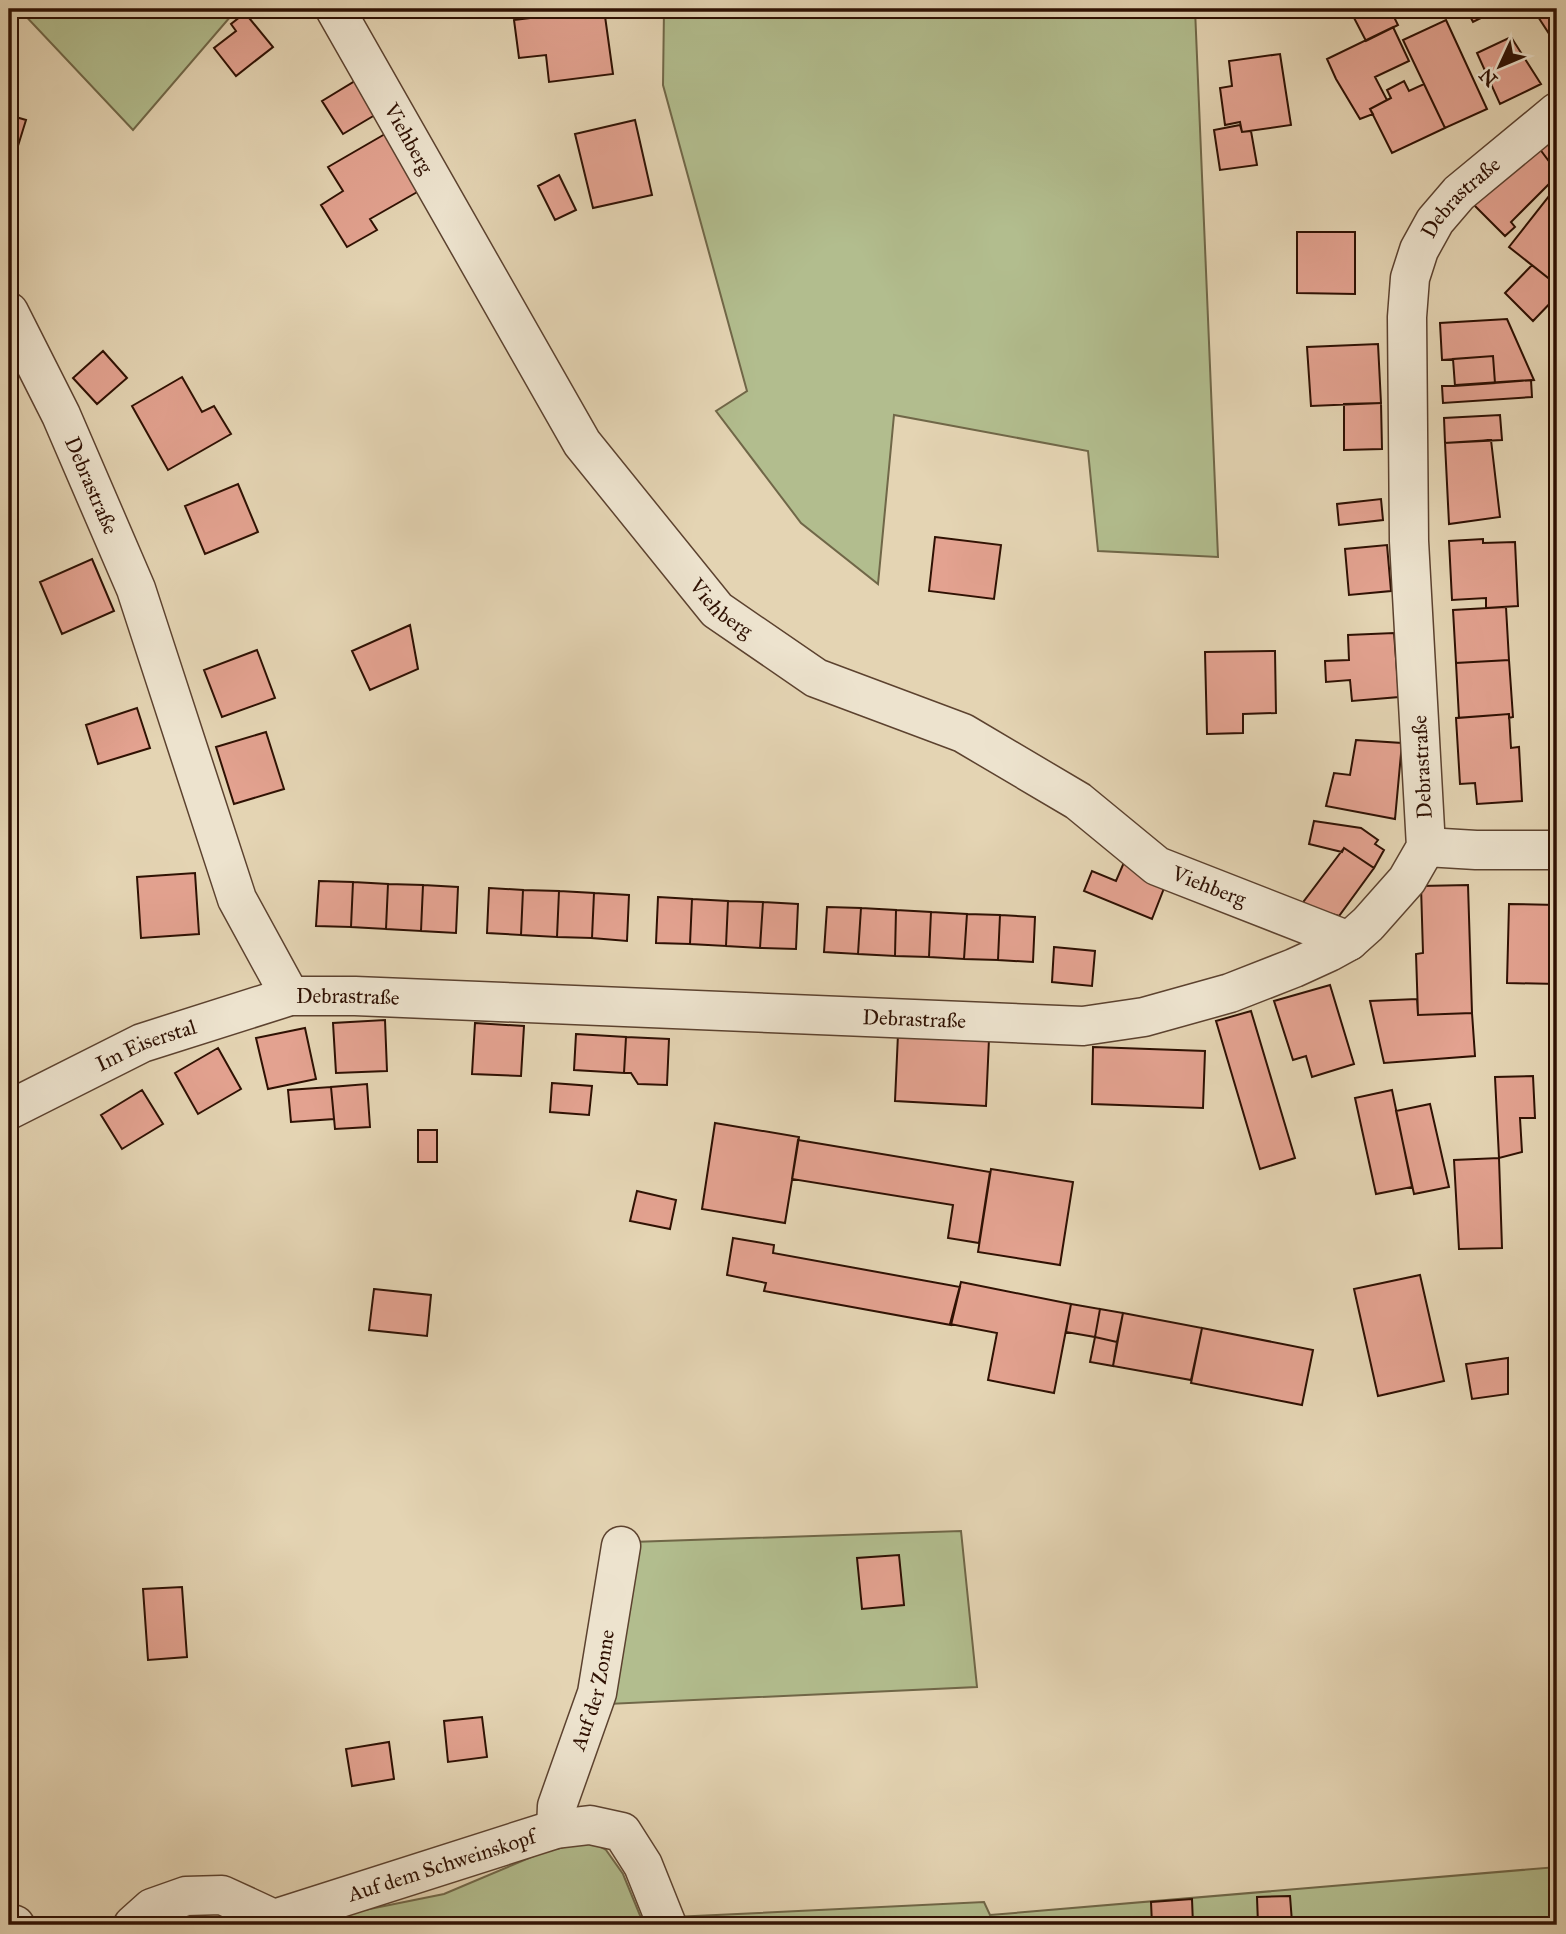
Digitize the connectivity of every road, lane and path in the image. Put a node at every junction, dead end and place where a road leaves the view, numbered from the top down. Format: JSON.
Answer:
{"nodes":[{"id":1,"x":335,"y":9,"type":"edge"},
{"id":2,"x":1557,"y":112,"type":"edge"},
{"id":3,"x":9,"y":312,"type":"edge"},
{"id":4,"x":1426,"y":847,"type":"junction"},
{"id":5,"x":1557,"y":850,"type":"edge"},
{"id":6,"x":1349,"y":941,"type":"junction"},
{"id":7,"x":290,"y":996,"type":"junction"},
{"id":8,"x":9,"y":1110,"type":"edge"},
{"id":9,"x":621,"y":1546,"type":"dead end"},
{"id":10,"x":556,"y":1829,"type":"junction"},
{"id":11,"x":273,"y":1922,"type":"edge"},
{"id":12,"x":9,"y":1923,"type":"edge"},
{"id":13,"x":15,"y":1925,"type":"edge"},
{"id":14,"x":133,"y":1925,"type":"edge"},
{"id":15,"x":667,"y":1925,"type":"edge"}],
"edges":[{"from":1,"to":6,"type":"street","name":"Viehberg"},
{"from":2,"to":4,"type":"street","name":"Debrastraße"},
{"from":3,"to":7,"type":"street","name":"Debrastraße"},
{"from":4,"to":5,"type":"street"},
{"from":4,"to":6,"type":"street","name":"Debrastraße"},
{"from":6,"to":7,"type":"street","name":"Debrastraße"},
{"from":7,"to":8,"type":"street","name":"Im Eiserstal"},
{"from":9,"to":10,"type":"street","name":"Auf der Zonne"},
{"from":10,"to":11,"type":"street","name":"Auf dem Schweinskopf"},
{"from":10,"to":15,"type":"street","name":"Auf dem Schweinskopf"},
{"from":11,"to":14,"type":"street","name":"Auf dem Schweinskopf"},
{"from":12,"to":13,"type":"street"}]}
